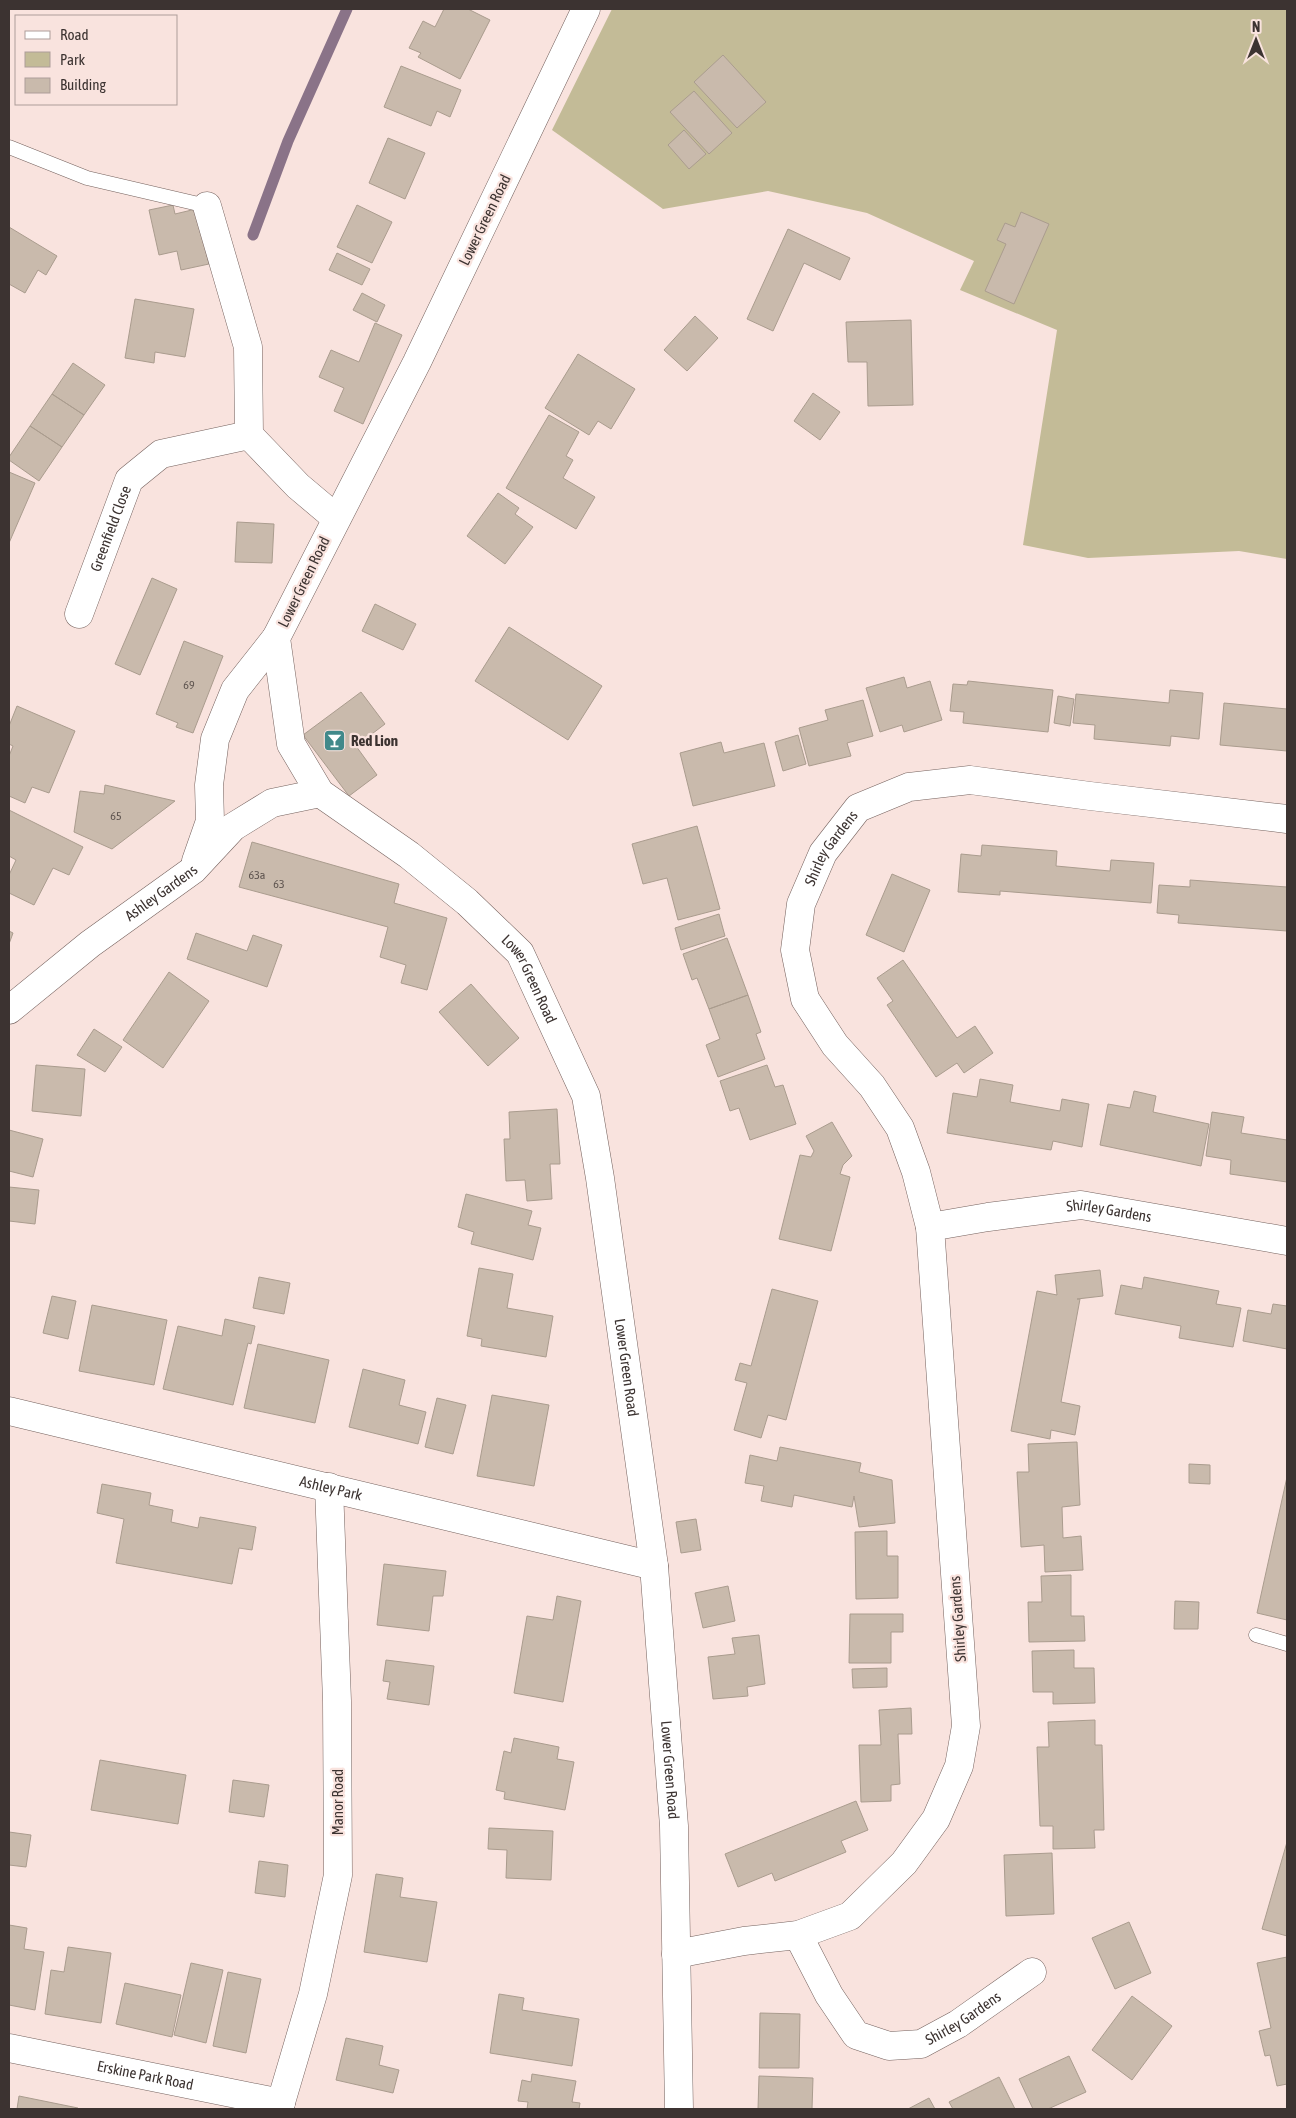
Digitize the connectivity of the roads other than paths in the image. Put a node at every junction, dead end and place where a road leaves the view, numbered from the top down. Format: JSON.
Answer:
{"nodes":[{"id":1,"x":586,"y":9,"type":"edge"},
{"id":2,"x":9,"y":147,"type":"edge"},
{"id":3,"x":207,"y":206,"type":"joint"},
{"id":4,"x":248,"y":435,"type":"junction"},
{"id":5,"x":336,"y":518,"type":"junction"},
{"id":6,"x":79,"y":614,"type":"dead end"},
{"id":7,"x":276,"y":638,"type":"junction"},
{"id":8,"x":320,"y":793,"type":"junction"},
{"id":9,"x":1287,"y":819,"type":"edge"},
{"id":10,"x":193,"y":870,"type":"junction"},
{"id":11,"x":9,"y":1010,"type":"edge"},
{"id":12,"x":930,"y":1228,"type":"junction"},
{"id":13,"x":1287,"y":1241,"type":"edge"},
{"id":14,"x":9,"y":1411,"type":"edge"},
{"id":15,"x":329,"y":1487,"type":"junction"},
{"id":16,"x":654,"y":1566,"type":"junction"},
{"id":17,"x":1256,"y":1635,"type":"dead end"},
{"id":18,"x":1287,"y":1644,"type":"edge"},
{"id":19,"x":798,"y":1935,"type":"junction"},
{"id":20,"x":676,"y":1954,"type":"junction"},
{"id":21,"x":1032,"y":1972,"type":"dead end"},
{"id":22,"x":9,"y":2048,"type":"edge"},
{"id":23,"x":280,"y":2106,"type":"edge"},
{"id":24,"x":679,"y":2109,"type":"edge"}],
"edges":[{"from":1,"to":5,"type":"street","name":"Lower Green Road"},
{"from":2,"to":3,"type":"lane"},
{"from":3,"to":4,"type":"street"},
{"from":4,"to":5,"type":"street"},
{"from":4,"to":6,"type":"street","name":"Greenfield Close"},
{"from":5,"to":7,"type":"street","name":"Lower Green Road"},
{"from":7,"to":8,"type":"street","name":"Lower Green Road"},
{"from":7,"to":10,"type":"street"},
{"from":8,"to":10,"type":"street","name":"Ashley Gardens"},
{"from":8,"to":16,"type":"street","name":"Lower Green Road"},
{"from":9,"to":12,"type":"street","name":"Shirley Gardens"},
{"from":10,"to":11,"type":"street","name":"Ashley Gardens"},
{"from":12,"to":13,"type":"street","name":"Shirley Gardens"},
{"from":12,"to":19,"type":"street","name":"Shirley Gardens"},
{"from":14,"to":15,"type":"street","name":"Ashley Park"},
{"from":15,"to":16,"type":"street","name":"Ashley Park"},
{"from":15,"to":23,"type":"street","name":"Manor Road"},
{"from":16,"to":20,"type":"street","name":"Lower Green Road"},
{"from":17,"to":18,"type":"lane"},
{"from":19,"to":20,"type":"street","name":"Shirley Gardens"},
{"from":19,"to":21,"type":"street","name":"Shirley Gardens"},
{"from":20,"to":24,"type":"street","name":"Lower Green Road"},
{"from":22,"to":23,"type":"street","name":"Erskine Park Road"}]}
